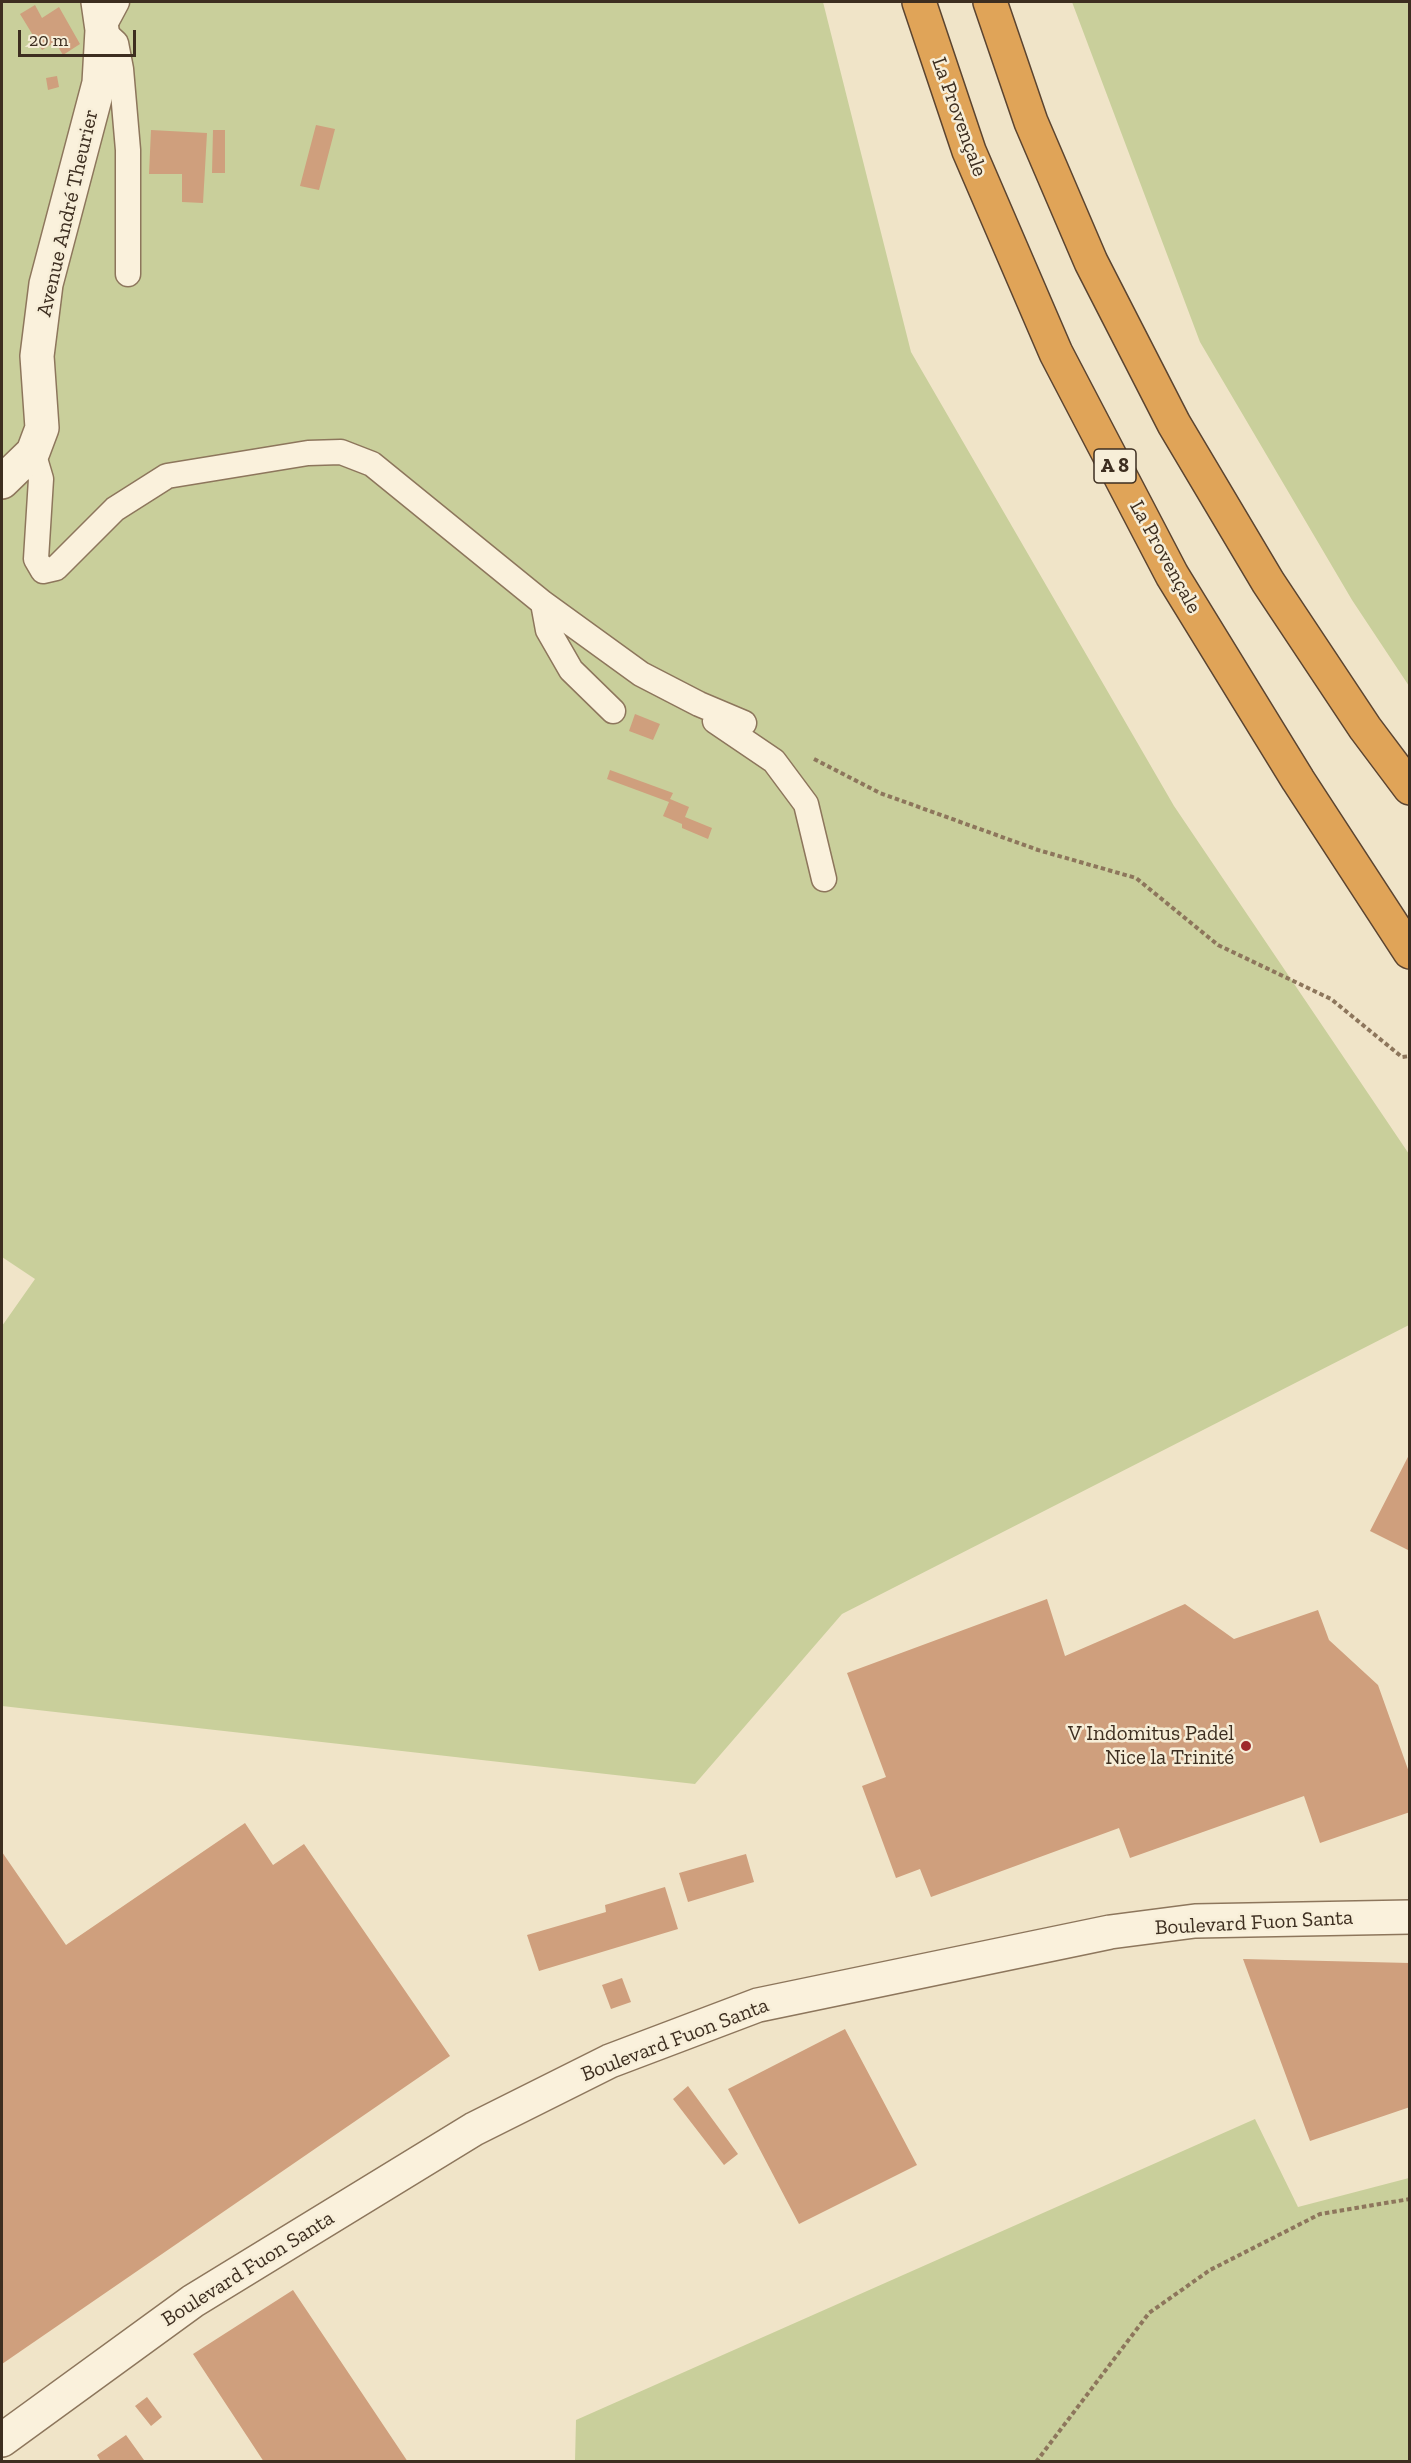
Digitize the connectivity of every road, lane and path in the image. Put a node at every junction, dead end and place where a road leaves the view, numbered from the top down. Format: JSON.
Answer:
{"nodes":[{"id":1,"x":117,"y":2,"type":"edge"},
{"id":2,"x":919,"y":2,"type":"edge"},
{"id":3,"x":990,"y":2,"type":"edge"},
{"id":4,"x":100,"y":16,"type":"edge"},
{"id":5,"x":128,"y":274,"type":"dead end"},
{"id":6,"x":33,"y":452,"type":"junction"},
{"id":7,"x":2,"y":482,"type":"edge"},
{"id":8,"x":543,"y":603,"type":"junction"},
{"id":9,"x":699,"y":704,"type":"junction"},
{"id":10,"x":613,"y":711,"type":"dead end"},
{"id":11,"x":744,"y":723,"type":"dead end"},
{"id":12,"x":807,"y":755,"type":"dead end"},
{"id":13,"x":1410,"y":788,"type":"edge"},
{"id":14,"x":824,"y":879,"type":"dead end"},
{"id":15,"x":1410,"y":952,"type":"edge"},
{"id":16,"x":1410,"y":1056,"type":"edge"},
{"id":17,"x":1410,"y":1917,"type":"edge"},
{"id":18,"x":1410,"y":2199,"type":"edge"},
{"id":19,"x":2,"y":2440,"type":"edge"},
{"id":20,"x":1036,"y":2462,"type":"edge"}],
"edges":[{"from":1,"to":4,"type":"lane"},
{"from":2,"to":15,"type":"highway","name":"La Provençale","number":"A 8"},
{"from":3,"to":13,"type":"highway"},
{"from":4,"to":5,"type":"lane"},
{"from":4,"to":6,"type":"street","name":"Avenue André Theurier"},
{"from":6,"to":7,"type":"street","name":"Avenue André Theurier"},
{"from":6,"to":8,"type":"lane"},
{"from":8,"to":9,"type":"lane"},
{"from":8,"to":10,"type":"lane"},
{"from":9,"to":11,"type":"lane"},
{"from":9,"to":14,"type":"lane"},
{"from":12,"to":16,"type":"path"},
{"from":17,"to":19,"type":"street","name":"Boulevard Fuon Santa"},
{"from":18,"to":20,"type":"path"}]}
